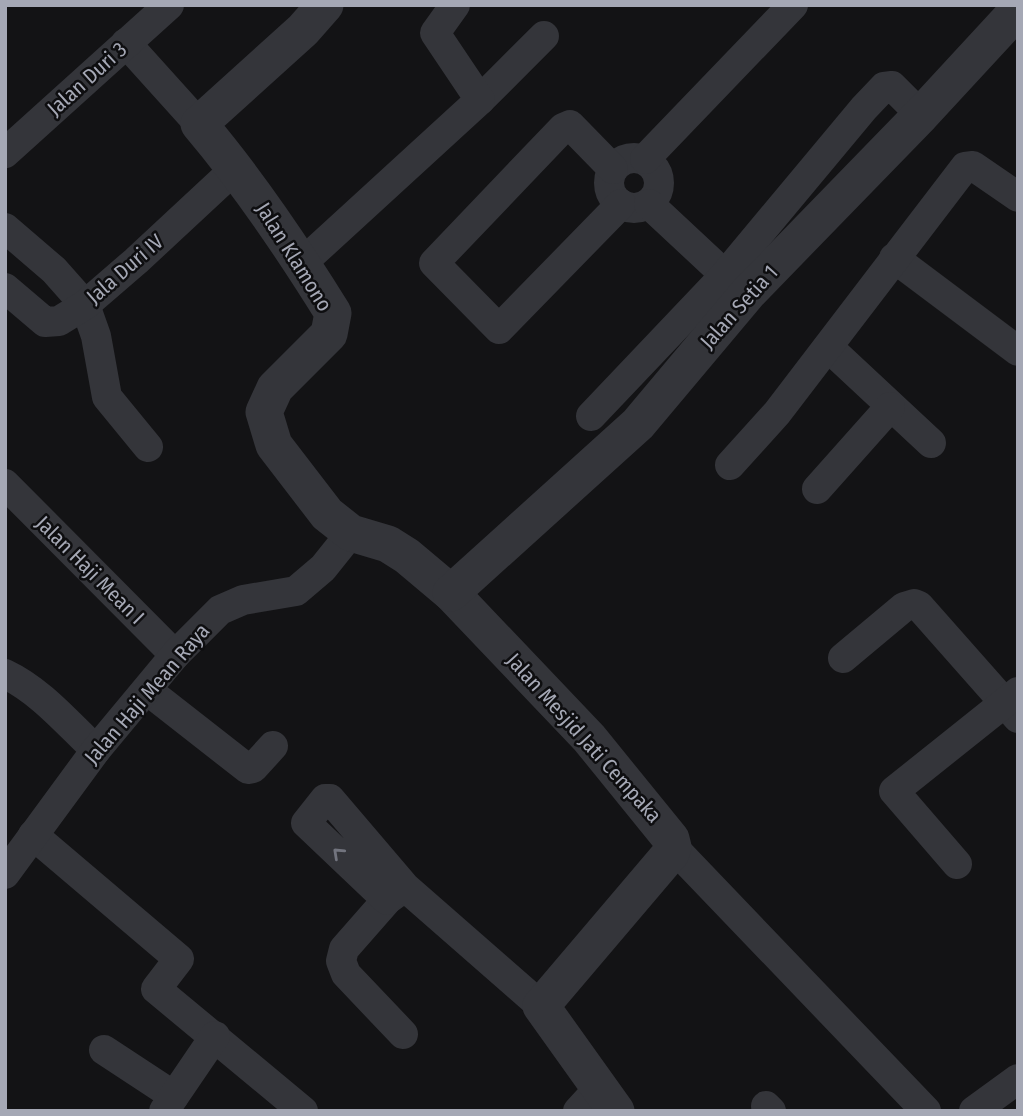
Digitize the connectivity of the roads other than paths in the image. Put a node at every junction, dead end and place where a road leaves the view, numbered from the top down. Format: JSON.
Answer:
{"nodes":[{"id":1,"x":169,"y":5,"type":"edge"},
{"id":2,"x":325,"y":5,"type":"edge"},
{"id":3,"x":455,"y":5,"type":"edge"},
{"id":4,"x":793,"y":5,"type":"edge"},
{"id":5,"x":1013,"y":25,"type":"edge"},
{"id":6,"x":544,"y":36,"type":"dead end"},
{"id":7,"x":126,"y":43,"type":"junction"},
{"id":8,"x":480,"y":100,"type":"junction"},
{"id":9,"x":199,"y":124,"type":"junction"},
{"id":10,"x":5,"y":153,"type":"edge"},
{"id":11,"x":645,"y":159,"type":"junction"},
{"id":12,"x":236,"y":168,"type":"junction"},
{"id":13,"x":613,"y":169,"type":"junction"},
{"id":14,"x":1018,"y":197,"type":"edge"},
{"id":15,"x":635,"y":204,"type":"junction"},
{"id":16,"x":5,"y":228,"type":"edge"},
{"id":17,"x":894,"y":258,"type":"junction"},
{"id":18,"x":302,"y":263,"type":"junction"},
{"id":19,"x":736,"y":284,"type":"junction"},
{"id":20,"x":5,"y":288,"type":"edge"},
{"id":21,"x":85,"y":305,"type":"junction"},
{"id":22,"x":828,"y":347,"type":"junction"},
{"id":23,"x":1018,"y":351,"type":"edge"},
{"id":24,"x":890,"y":407,"type":"junction"},
{"id":25,"x":591,"y":416,"type":"dead end"},
{"id":26,"x":931,"y":443,"type":"dead end"},
{"id":27,"x":148,"y":447,"type":"dead end"},
{"id":28,"x":730,"y":466,"type":"dead end"},
{"id":29,"x":5,"y":484,"type":"edge"},
{"id":30,"x":817,"y":489,"type":"dead end"},
{"id":31,"x":351,"y":534,"type":"junction"},
{"id":32,"x":451,"y":593,"type":"junction"},
{"id":33,"x":175,"y":655,"type":"junction"},
{"id":34,"x":843,"y":658,"type":"dead end"},
{"id":35,"x":5,"y":674,"type":"edge"},
{"id":36,"x":147,"y":690,"type":"junction"},
{"id":37,"x":1013,"y":705,"type":"edge"},
{"id":38,"x":273,"y":746,"type":"dead end"},
{"id":39,"x":96,"y":750,"type":"junction"},
{"id":40,"x":33,"y":835,"type":"junction"},
{"id":41,"x":673,"y":847,"type":"junction"},
{"id":42,"x":957,"y":863,"type":"dead end"},
{"id":43,"x":5,"y":874,"type":"edge"},
{"id":44,"x":541,"y":1006,"type":"junction"},
{"id":45,"x":403,"y":1034,"type":"dead end"},
{"id":46,"x":215,"y":1037,"type":"junction"},
{"id":47,"x":104,"y":1050,"type":"dead end"},
{"id":48,"x":1018,"y":1079,"type":"edge"},
{"id":49,"x":169,"y":1103,"type":"edge"},
{"id":50,"x":598,"y":1103,"type":"edge"},
{"id":51,"x":303,"y":1111,"type":"edge"},
{"id":52,"x":926,"y":1111,"type":"edge"},
{"id":53,"x":974,"y":1111,"type":"edge"}],
"edges":[{"from":1,"to":7,"type":"street","name":"Jalan Duri 3"},
{"from":2,"to":9,"type":"street"},
{"from":3,"to":8,"type":"street"},
{"from":4,"to":11,"type":"street"},
{"from":5,"to":19,"type":"street","name":"Jalan Setia 1"},
{"from":6,"to":8,"type":"street"},
{"from":7,"to":9,"type":"street"},
{"from":7,"to":10,"type":"street","name":"Jalan Duri 3"},
{"from":8,"to":18,"type":"street"},
{"from":9,"to":12,"type":"street","name":"Jalan Klamono"},
{"from":11,"to":13,"type":"street"},
{"from":11,"to":15,"type":"street"},
{"from":12,"to":18,"type":"street","name":"Jalan Klamono"},
{"from":12,"to":21,"type":"street","name":"Jala Duri IV"},
{"from":13,"to":15,"type":"street"},
{"from":13,"to":15,"type":"street"},
{"from":14,"to":17,"type":"street"},
{"from":15,"to":19,"type":"street"},
{"from":16,"to":21,"type":"street"},
{"from":17,"to":22,"type":"street"},
{"from":17,"to":23,"type":"street"},
{"from":18,"to":31,"type":"street","name":"Jalan Klamono"},
{"from":19,"to":25,"type":"street"},
{"from":19,"to":32,"type":"street","name":"Jalan Setia 1"},
{"from":20,"to":21,"type":"street","name":"Jala Duri IV"},
{"from":21,"to":27,"type":"street"},
{"from":22,"to":24,"type":"street"},
{"from":22,"to":28,"type":"street"},
{"from":24,"to":26,"type":"street"},
{"from":24,"to":30,"type":"street"},
{"from":29,"to":33,"type":"street","name":"Jalan Haji Mean I"},
{"from":31,"to":32,"type":"street","name":"Jalan Klamono"},
{"from":31,"to":33,"type":"street","name":"Jalan Haji Mean Raya"},
{"from":32,"to":41,"type":"street","name":"Jalan Mesjid Jati Cempaka"},
{"from":33,"to":36,"type":"street","name":"Jalan Haji Mean Raya"},
{"from":34,"to":37,"type":"street"},
{"from":35,"to":39,"type":"street"},
{"from":36,"to":38,"type":"street"},
{"from":36,"to":39,"type":"street","name":"Jalan Haji Mean Raya"},
{"from":37,"to":42,"type":"street"},
{"from":39,"to":40,"type":"street","name":"Jalan Haji Mean Raya"},
{"from":40,"to":43,"type":"street","name":"Jalan Haji Mean Raya"},
{"from":40,"to":46,"type":"street"},
{"from":41,"to":44,"type":"street","name":"Jalan Mesjid Jati Cempaka"},
{"from":41,"to":52,"type":"street"},
{"from":44,"to":45,"type":"street"},
{"from":44,"to":50,"type":"street"},
{"from":46,"to":49,"type":"street"},
{"from":46,"to":51,"type":"street"},
{"from":47,"to":49,"type":"street"},
{"from":48,"to":53,"type":"street"}]}
